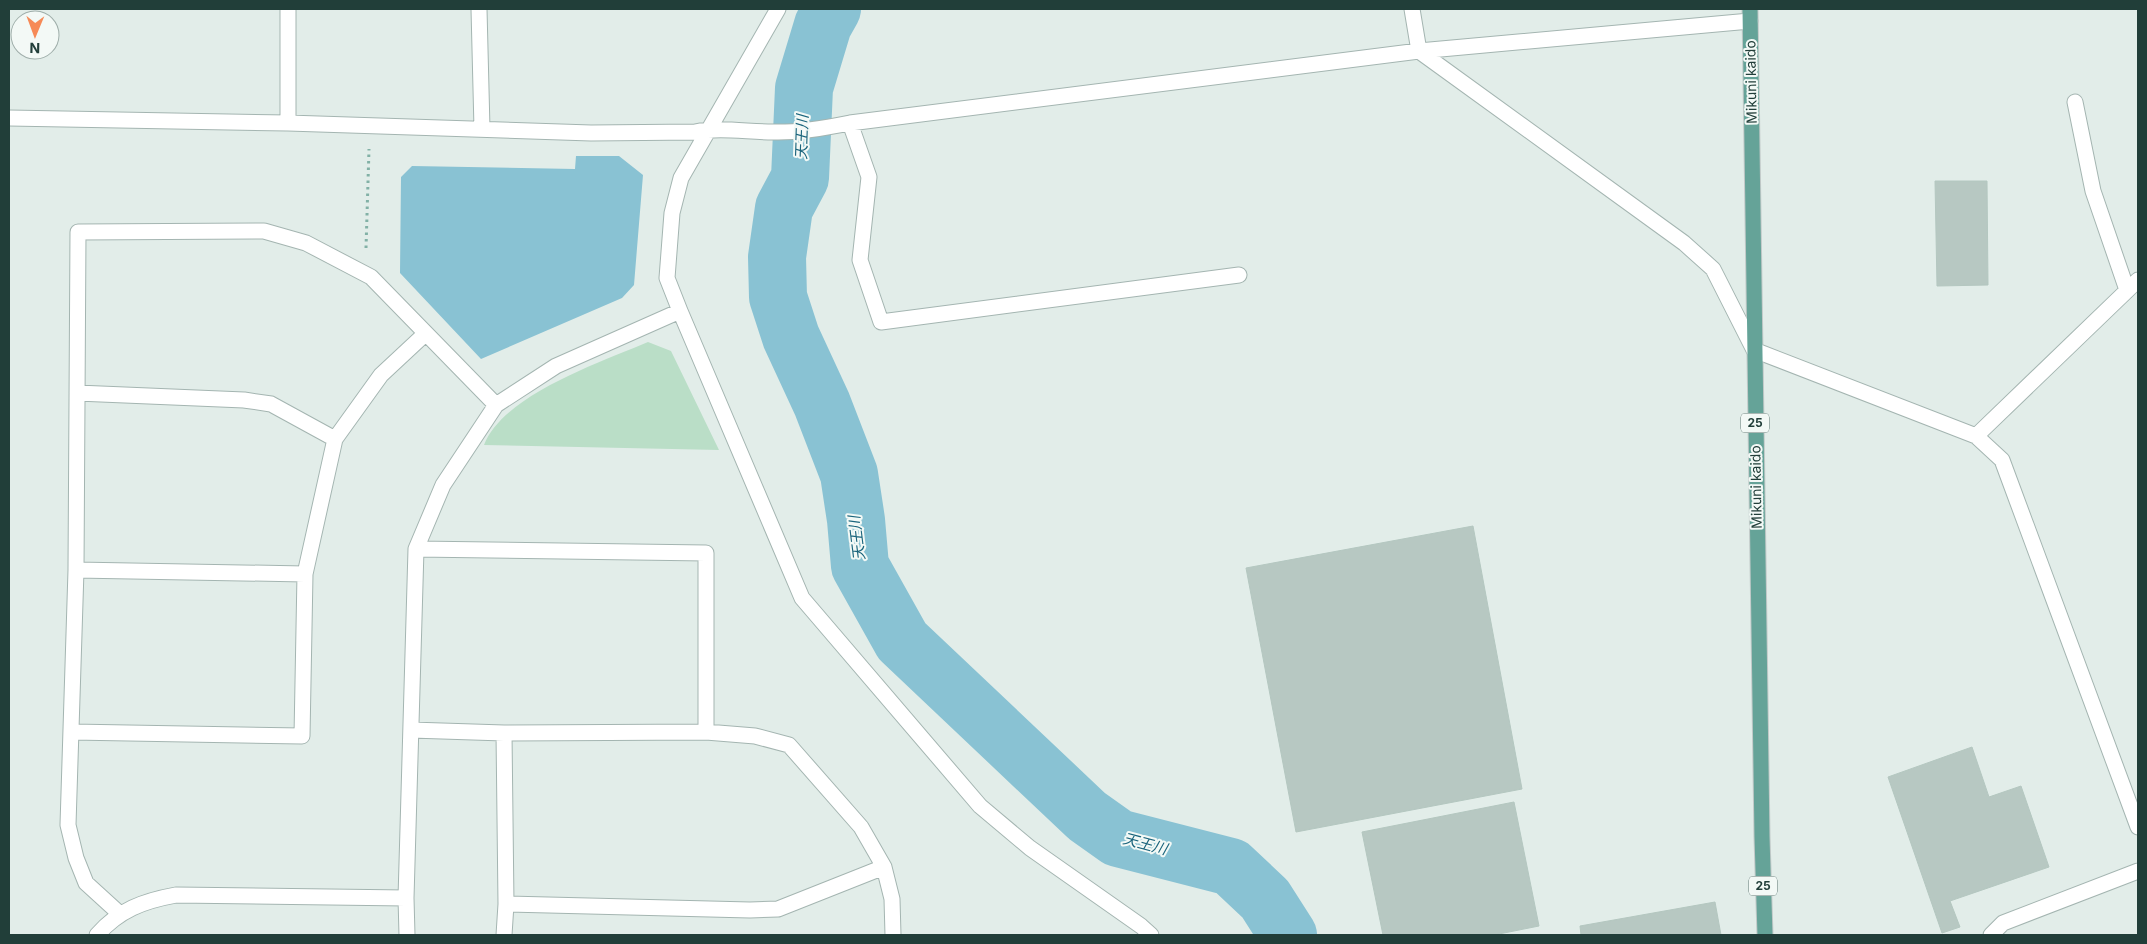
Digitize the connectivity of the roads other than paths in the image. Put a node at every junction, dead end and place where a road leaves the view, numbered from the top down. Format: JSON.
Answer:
{"nodes":[{"id":1,"x":288,"y":9,"type":"edge"},
{"id":2,"x":479,"y":9,"type":"edge"},
{"id":3,"x":778,"y":9,"type":"edge"},
{"id":4,"x":1412,"y":9,"type":"edge"},
{"id":5,"x":1750,"y":15,"type":"edge"},
{"id":6,"x":1419,"y":51,"type":"junction"},
{"id":7,"x":2075,"y":102,"type":"dead end"},
{"id":8,"x":9,"y":118,"type":"edge"},
{"id":9,"x":288,"y":123,"type":"junction"},
{"id":10,"x":850,"y":123,"type":"junction"},
{"id":11,"x":482,"y":129,"type":"junction"},
{"id":12,"x":707,"y":130,"type":"junction"},
{"id":13,"x":1239,"y":275,"type":"dead end"},
{"id":14,"x":2133,"y":285,"type":"edge"},
{"id":15,"x":680,"y":311,"type":"junction"},
{"id":16,"x":425,"y":334,"type":"junction"},
{"id":17,"x":1754,"y":350,"type":"junction"},
{"id":18,"x":77,"y":393,"type":"junction"},
{"id":19,"x":496,"y":405,"type":"junction"},
{"id":20,"x":1976,"y":436,"type":"junction"},
{"id":21,"x":335,"y":439,"type":"junction"},
{"id":22,"x":416,"y":549,"type":"junction"},
{"id":23,"x":76,"y":570,"type":"junction"},
{"id":24,"x":305,"y":574,"type":"junction"},
{"id":25,"x":411,"y":730,"type":"junction"},
{"id":26,"x":72,"y":732,"type":"junction"},
{"id":27,"x":706,"y":732,"type":"junction"},
{"id":28,"x":504,"y":733,"type":"junction"},
{"id":29,"x":2138,"y":827,"type":"edge"},
{"id":30,"x":884,"y":867,"type":"junction"},
{"id":31,"x":2138,"y":871,"type":"edge"},
{"id":32,"x":406,"y":898,"type":"junction"},
{"id":33,"x":506,"y":904,"type":"junction"},
{"id":34,"x":120,"y":914,"type":"junction"},
{"id":35,"x":97,"y":935,"type":"edge"},
{"id":36,"x":407,"y":935,"type":"edge"},
{"id":37,"x":504,"y":935,"type":"edge"},
{"id":38,"x":893,"y":935,"type":"edge"},
{"id":39,"x":1151,"y":935,"type":"edge"},
{"id":40,"x":1765,"y":935,"type":"edge"},
{"id":41,"x":1991,"y":935,"type":"edge"}],
"edges":[{"from":1,"to":9,"type":"street"},
{"from":2,"to":11,"type":"street"},
{"from":3,"to":12,"type":"street"},
{"from":4,"to":6,"type":"street"},
{"from":5,"to":6,"type":"street"},
{"from":5,"to":17,"type":"main road","name":"Mikuni kaido","number":"25"},
{"from":6,"to":10,"type":"street"},
{"from":6,"to":17,"type":"street"},
{"from":7,"to":14,"type":"street"},
{"from":8,"to":9,"type":"street"},
{"from":9,"to":11,"type":"street"},
{"from":10,"to":12,"type":"street"},
{"from":10,"to":13,"type":"street"},
{"from":11,"to":12,"type":"street"},
{"from":12,"to":15,"type":"street"},
{"from":14,"to":20,"type":"street"},
{"from":15,"to":19,"type":"street"},
{"from":15,"to":39,"type":"street"},
{"from":16,"to":18,"type":"street"},
{"from":16,"to":19,"type":"street"},
{"from":16,"to":21,"type":"street"},
{"from":17,"to":20,"type":"street"},
{"from":17,"to":40,"type":"main road","name":"Mikuni kaido","number":"25"},
{"from":18,"to":21,"type":"street"},
{"from":18,"to":23,"type":"street"},
{"from":19,"to":22,"type":"street"},
{"from":20,"to":29,"type":"street"},
{"from":21,"to":24,"type":"street"},
{"from":22,"to":25,"type":"street"},
{"from":22,"to":27,"type":"street"},
{"from":23,"to":24,"type":"street"},
{"from":23,"to":26,"type":"street"},
{"from":24,"to":26,"type":"street"},
{"from":25,"to":28,"type":"street"},
{"from":25,"to":32,"type":"street"},
{"from":26,"to":34,"type":"street"},
{"from":27,"to":28,"type":"street"},
{"from":27,"to":30,"type":"street"},
{"from":28,"to":33,"type":"street"},
{"from":30,"to":33,"type":"street"},
{"from":30,"to":38,"type":"street"},
{"from":31,"to":41,"type":"street"},
{"from":32,"to":34,"type":"street"},
{"from":32,"to":36,"type":"street"},
{"from":33,"to":37,"type":"street"},
{"from":34,"to":35,"type":"street"}]}
